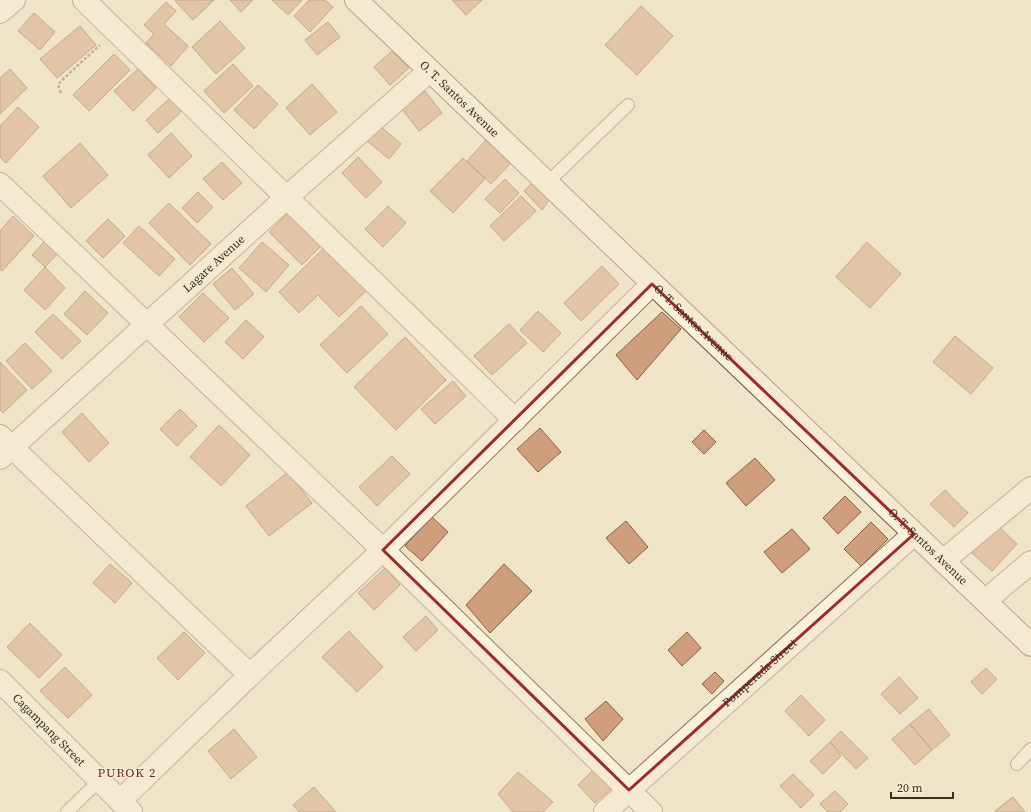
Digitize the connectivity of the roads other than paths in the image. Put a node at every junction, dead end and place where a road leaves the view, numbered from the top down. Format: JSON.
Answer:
{"nodes":[{"id":1,"x":14,"y":0,"type":"edge"},
{"id":2,"x":84,"y":0,"type":"edge"},
{"id":3,"x":356,"y":0,"type":"edge"},
{"id":4,"x":0,"y":12,"type":"edge"},
{"id":5,"x":429,"y":71,"type":"junction"},
{"id":6,"x":628,"y":105,"type":"dead end"},
{"id":7,"x":547,"y":183,"type":"junction"},
{"id":8,"x":0,"y":184,"type":"edge"},
{"id":9,"x":286,"y":198,"type":"junction"},
{"id":10,"x":652,"y":284,"type":"junction"},
{"id":11,"x":147,"y":324,"type":"junction"},
{"id":12,"x":515,"y":420,"type":"junction"},
{"id":13,"x":4,"y":447,"type":"edge"},
{"id":14,"x":1031,"y":488,"type":"edge"},
{"id":15,"x":914,"y":534,"type":"junction"},
{"id":16,"x":383,"y":550,"type":"junction"},
{"id":17,"x":943,"y":561,"type":"junction"},
{"id":18,"x":1031,"y":562,"type":"edge"},
{"id":19,"x":985,"y":601,"type":"junction"},
{"id":20,"x":1031,"y":645,"type":"edge"},
{"id":21,"x":250,"y":675,"type":"junction"},
{"id":22,"x":0,"y":682,"type":"edge"},
{"id":23,"x":1031,"y":749,"type":"edge"},
{"id":24,"x":1017,"y":764,"type":"dead end"},
{"id":25,"x":100,"y":780,"type":"junction"},
{"id":26,"x":629,"y":790,"type":"junction"},
{"id":27,"x":126,"y":806,"type":"edge"},
{"id":28,"x":67,"y":812,"type":"edge"},
{"id":29,"x":605,"y":812,"type":"edge"},
{"id":30,"x":651,"y":812,"type":"edge"}],
"edges":[{"from":1,"to":4,"type":"street"},
{"from":2,"to":9,"type":"street"},
{"from":3,"to":5,"type":"street","name":"O. T. Santos Avenue"},
{"from":5,"to":7,"type":"street","name":"O. T. Santos Avenue"},
{"from":5,"to":9,"type":"street","name":"Lagare Avenue"},
{"from":6,"to":7,"type":"lane"},
{"from":7,"to":10,"type":"street","name":"O. T. Santos Avenue"},
{"from":8,"to":11,"type":"street"},
{"from":9,"to":11,"type":"street","name":"Lagare Avenue"},
{"from":9,"to":12,"type":"street"},
{"from":10,"to":12,"type":"street"},
{"from":10,"to":15,"type":"street","name":"O. T. Santos Avenue"},
{"from":11,"to":13,"type":"street","name":"Lagare Avenue"},
{"from":11,"to":16,"type":"street"},
{"from":12,"to":16,"type":"street"},
{"from":13,"to":21,"type":"street"},
{"from":14,"to":17,"type":"street"},
{"from":15,"to":17,"type":"street","name":"O. T. Santos Avenue"},
{"from":15,"to":26,"type":"street","name":"Pomperada Street"},
{"from":16,"to":21,"type":"street"},
{"from":16,"to":26,"type":"street"},
{"from":17,"to":19,"type":"street","name":"O. T. Santos Avenue"},
{"from":18,"to":19,"type":"street"},
{"from":19,"to":20,"type":"street","name":"O. T. Santos Avenue"},
{"from":21,"to":27,"type":"street"},
{"from":22,"to":25,"type":"street","name":"Cagampang Street"},
{"from":23,"to":24,"type":"lane"},
{"from":25,"to":27,"type":"street","name":"Cagampang Street"},
{"from":25,"to":28,"type":"lane"},
{"from":26,"to":29,"type":"street","name":"Pomperada Street"},
{"from":26,"to":30,"type":"street"}]}
